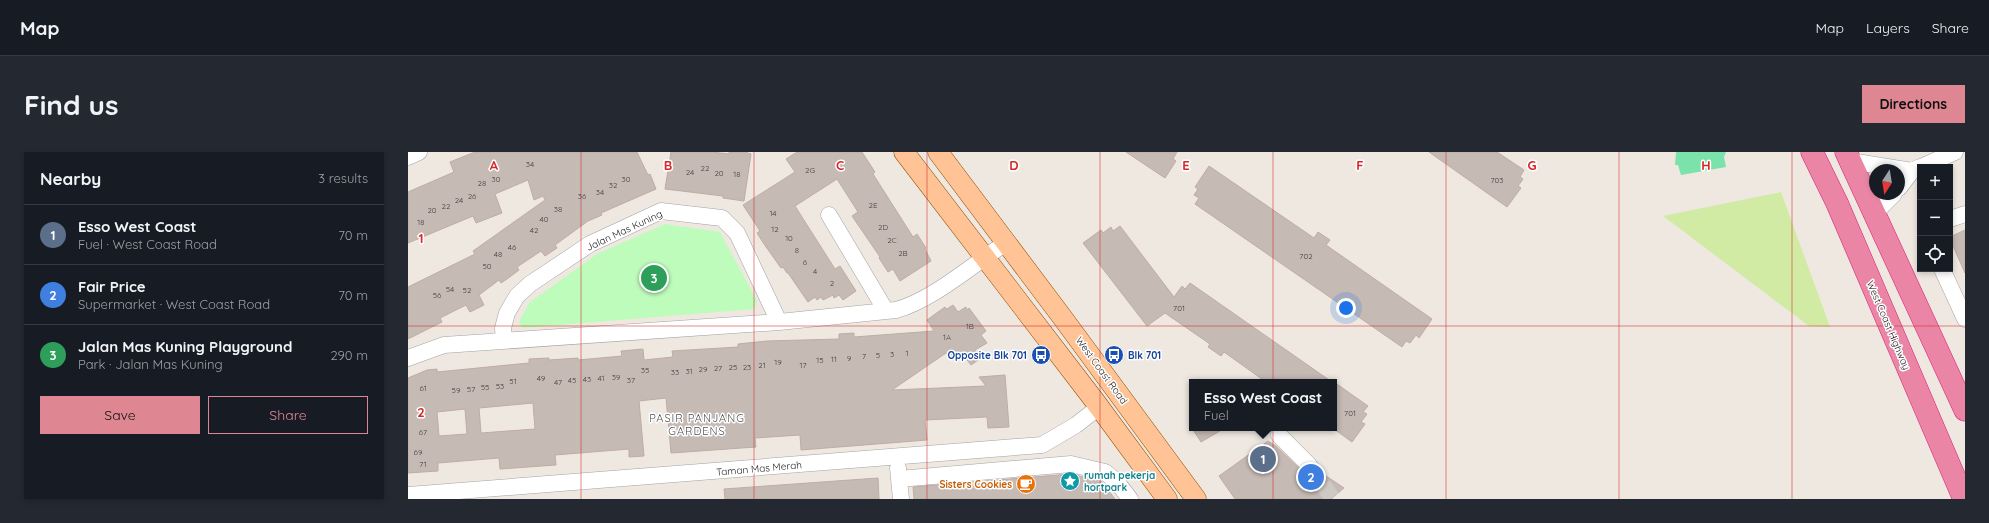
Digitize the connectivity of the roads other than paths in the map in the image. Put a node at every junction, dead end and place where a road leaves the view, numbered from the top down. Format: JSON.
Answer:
{"nodes":[{"id":1,"x":419,"y":152,"type":"edge"},
{"id":2,"x":904,"y":152,"type":"edge"},
{"id":3,"x":938,"y":152,"type":"edge"},
{"id":4,"x":1812,"y":152,"type":"edge"},
{"id":5,"x":1955,"y":152,"type":"edge"},
{"id":6,"x":408,"y":156,"type":"edge"},
{"id":7,"x":1848,"y":156,"type":"edge"},
{"id":8,"x":1929,"y":164,"type":"edge"},
{"id":9,"x":1917,"y":169,"type":"edge"},
{"id":10,"x":1917,"y":170,"type":"edge"},
{"id":11,"x":1905,"y":182,"type":"edge"},
{"id":12,"x":1888,"y":200,"type":"edge"},
{"id":13,"x":1874,"y":214,"type":"junction"},
{"id":14,"x":1965,"y":214,"type":"edge"},
{"id":15,"x":829,"y":215,"type":"dead end"},
{"id":16,"x":1953,"y":218,"type":"edge"},
{"id":17,"x":1006,"y":243,"type":"junction"},
{"id":18,"x":984,"y":257,"type":"junction"},
{"id":19,"x":1943,"y":272,"type":"edge"},
{"id":20,"x":886,"y":311,"type":"junction"},
{"id":21,"x":1965,"y":319,"type":"edge"},
{"id":22,"x":779,"y":322,"type":"junction"},
{"id":23,"x":504,"y":341,"type":"junction"},
{"id":24,"x":408,"y":358,"type":"edge"},
{"id":25,"x":1099,"y":407,"type":"junction"},
{"id":26,"x":1965,"y":410,"type":"edge"},
{"id":27,"x":1279,"y":435,"type":"dead end"},
{"id":28,"x":1042,"y":445,"type":"junction"},
{"id":29,"x":897,"y":456,"type":"junction"},
{"id":30,"x":1310,"y":465,"type":"tunnel mouth"},
{"id":31,"x":1043,"y":467,"type":"junction"},
{"id":32,"x":899,"y":479,"type":"junction"},
{"id":33,"x":1191,"y":493,"type":"edge"},
{"id":34,"x":408,"y":496,"type":"edge"},
{"id":35,"x":901,"y":499,"type":"edge"},
{"id":36,"x":1130,"y":499,"type":"edge"},
{"id":37,"x":1167,"y":499,"type":"edge"},
{"id":38,"x":1171,"y":499,"type":"edge"},
{"id":39,"x":1964,"y":499,"type":"edge"}],
"edges":[{"from":1,"to":6,"type":"street"},
{"from":2,"to":18,"type":"main road"},
{"from":3,"to":17,"type":"main road","name":"West Coast Road"},
{"from":4,"to":39,"type":"highway","name":"West Coast Highway"},
{"from":5,"to":8,"type":"street"},
{"from":7,"to":9,"type":"street"},
{"from":7,"to":13,"type":"highway"},
{"from":10,"to":11,"type":"street"},
{"from":12,"to":13,"type":"street"},
{"from":13,"to":26,"type":"highway"},
{"from":14,"to":16,"type":"street"},
{"from":15,"to":20,"type":"street"},
{"from":17,"to":18,"type":"street"},
{"from":17,"to":33,"type":"main road","name":"West Coast Road"},
{"from":18,"to":20,"type":"street"},
{"from":18,"to":25,"type":"main road"},
{"from":19,"to":21,"type":"street"},
{"from":20,"to":22,"type":"street"},
{"from":22,"to":23,"type":"street"},
{"from":22,"to":23,"type":"street","name":"Jalan Mas Kuning"},
{"from":23,"to":24,"type":"street"},
{"from":25,"to":28,"type":"street","name":"Taman Mas Merah"},
{"from":25,"to":37,"type":"main road"},
{"from":27,"to":30,"type":"street"},
{"from":28,"to":29,"type":"street","name":"Taman Mas Merah"},
{"from":28,"to":31,"type":"street"},
{"from":29,"to":32,"type":"street"},
{"from":29,"to":34,"type":"street","name":"Taman Mas Merah"},
{"from":31,"to":32,"type":"street"},
{"from":31,"to":36,"type":"street"},
{"from":32,"to":35,"type":"street"},
{"from":33,"to":38,"type":"main road"}]}
